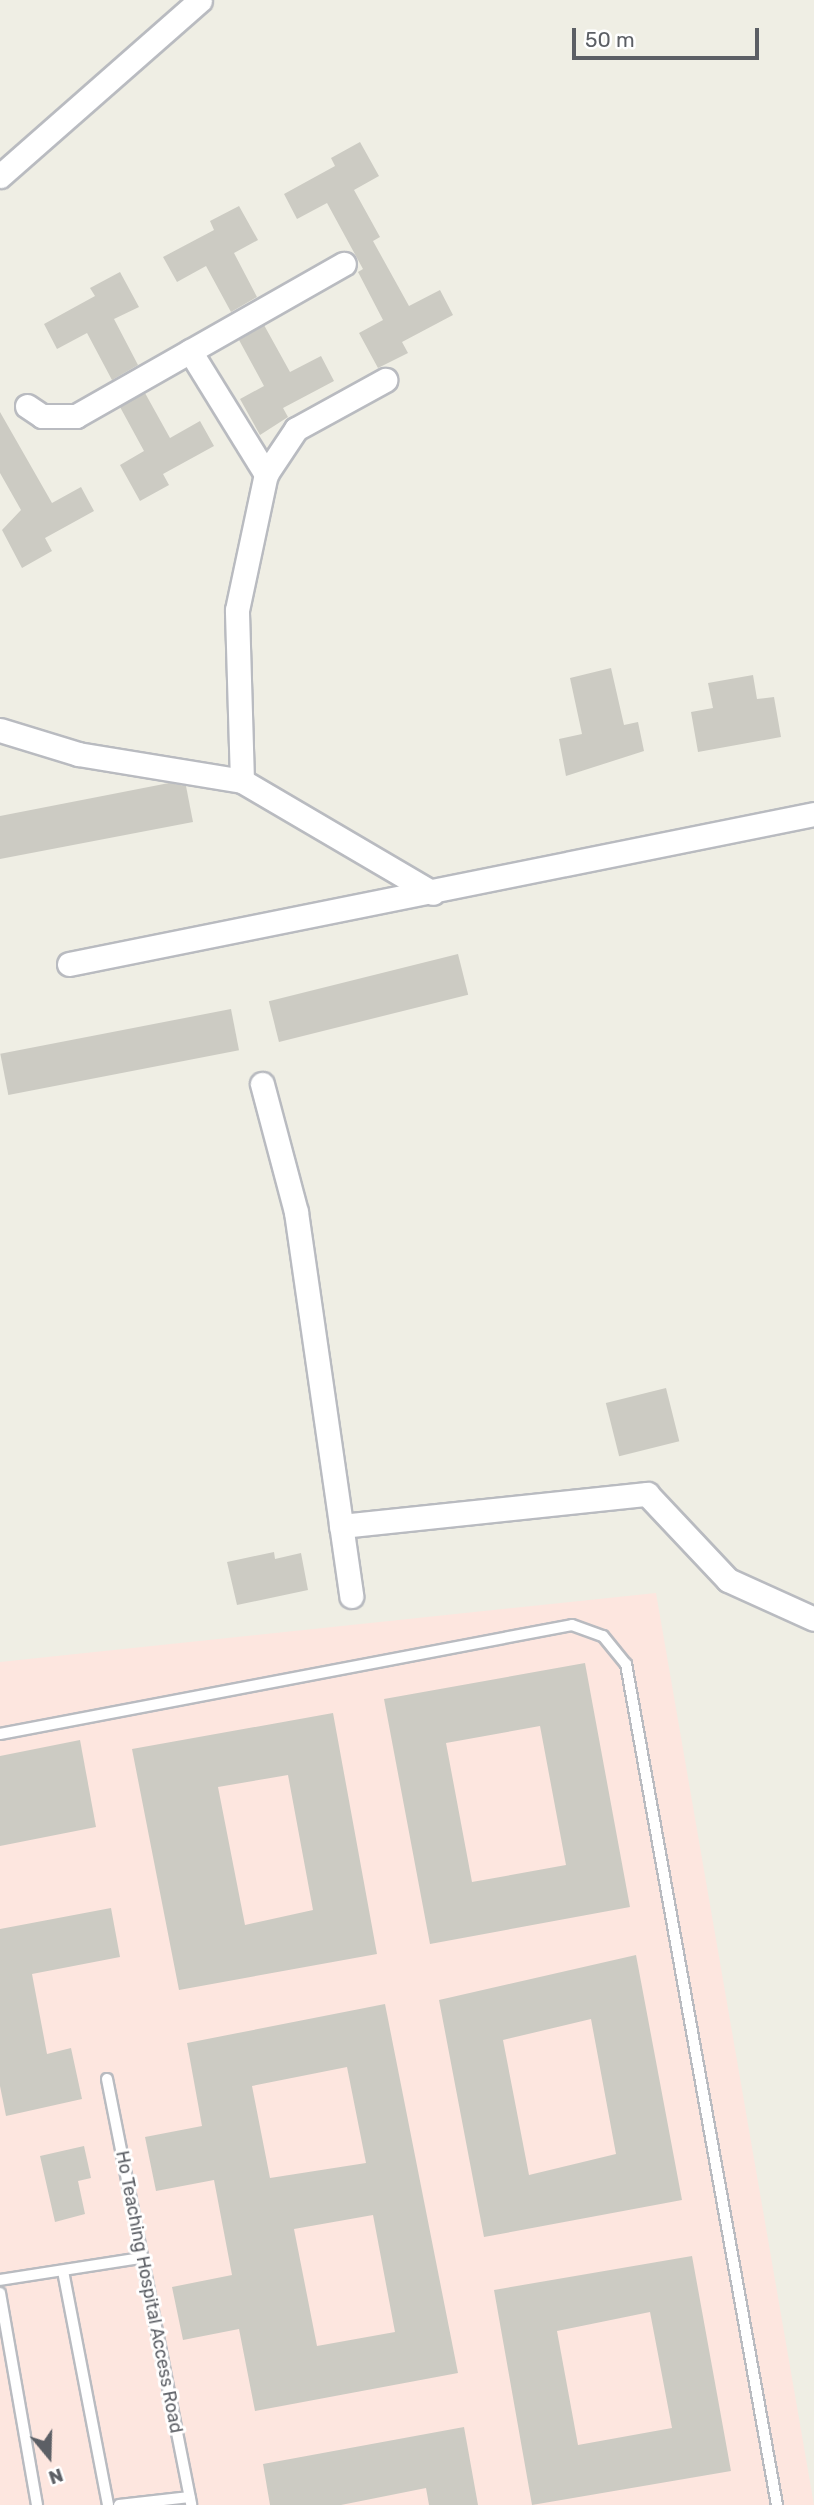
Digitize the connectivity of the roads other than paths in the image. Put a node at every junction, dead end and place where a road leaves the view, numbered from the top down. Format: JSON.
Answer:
{"nodes":[{"id":1,"x":200,"y":0,"type":"edge"},
{"id":2,"x":0,"y":176,"type":"edge"},
{"id":3,"x":344,"y":264,"type":"dead end"},
{"id":4,"x":190,"y":351,"type":"junction"},
{"id":5,"x":385,"y":380,"type":"dead end"},
{"id":6,"x":27,"y":405,"type":"dead end"},
{"id":7,"x":266,"y":474,"type":"junction"},
{"id":8,"x":0,"y":730,"type":"edge"},
{"id":9,"x":242,"y":781,"type":"junction"},
{"id":10,"x":814,"y":814,"type":"edge"},
{"id":11,"x":433,"y":893,"type":"junction"},
{"id":12,"x":69,"y":964,"type":"dead end"},
{"id":13,"x":262,"y":1084,"type":"dead end"},
{"id":14,"x":341,"y":1526,"type":"junction"},
{"id":15,"x":351,"y":1596,"type":"dead end"},
{"id":16,"x":814,"y":1619,"type":"edge"},
{"id":17,"x":0,"y":1734,"type":"edge"},
{"id":18,"x":107,"y":2079,"type":"dead end"},
{"id":19,"x":141,"y":2258,"type":"junction"},
{"id":20,"x":63,"y":2271,"type":"junction"},
{"id":21,"x":0,"y":2280,"type":"edge"},
{"id":22,"x":0,"y":2292,"type":"edge"},
{"id":23,"x":190,"y":2501,"type":"edge"},
{"id":24,"x":37,"y":2505,"type":"edge"},
{"id":25,"x":108,"y":2505,"type":"edge"},
{"id":26,"x":119,"y":2505,"type":"edge"},
{"id":27,"x":777,"y":2505,"type":"edge"}],
"edges":[{"from":1,"to":2,"type":"street"},
{"from":3,"to":4,"type":"street"},
{"from":4,"to":6,"type":"street"},
{"from":4,"to":7,"type":"street"},
{"from":5,"to":7,"type":"street"},
{"from":7,"to":9,"type":"street"},
{"from":8,"to":9,"type":"street"},
{"from":9,"to":11,"type":"street"},
{"from":10,"to":11,"type":"street"},
{"from":11,"to":12,"type":"street"},
{"from":13,"to":14,"type":"street"},
{"from":14,"to":15,"type":"street"},
{"from":14,"to":16,"type":"street"},
{"from":17,"to":27,"type":"lane"},
{"from":18,"to":19,"type":"lane","name":"Ho Teaching Hospital Access Road"},
{"from":19,"to":20,"type":"lane"},
{"from":19,"to":23,"type":"lane","name":"Ho Teaching Hospital Access Road"},
{"from":20,"to":21,"type":"lane"},
{"from":20,"to":25,"type":"lane"},
{"from":22,"to":24,"type":"lane"},
{"from":23,"to":26,"type":"lane"}]}
